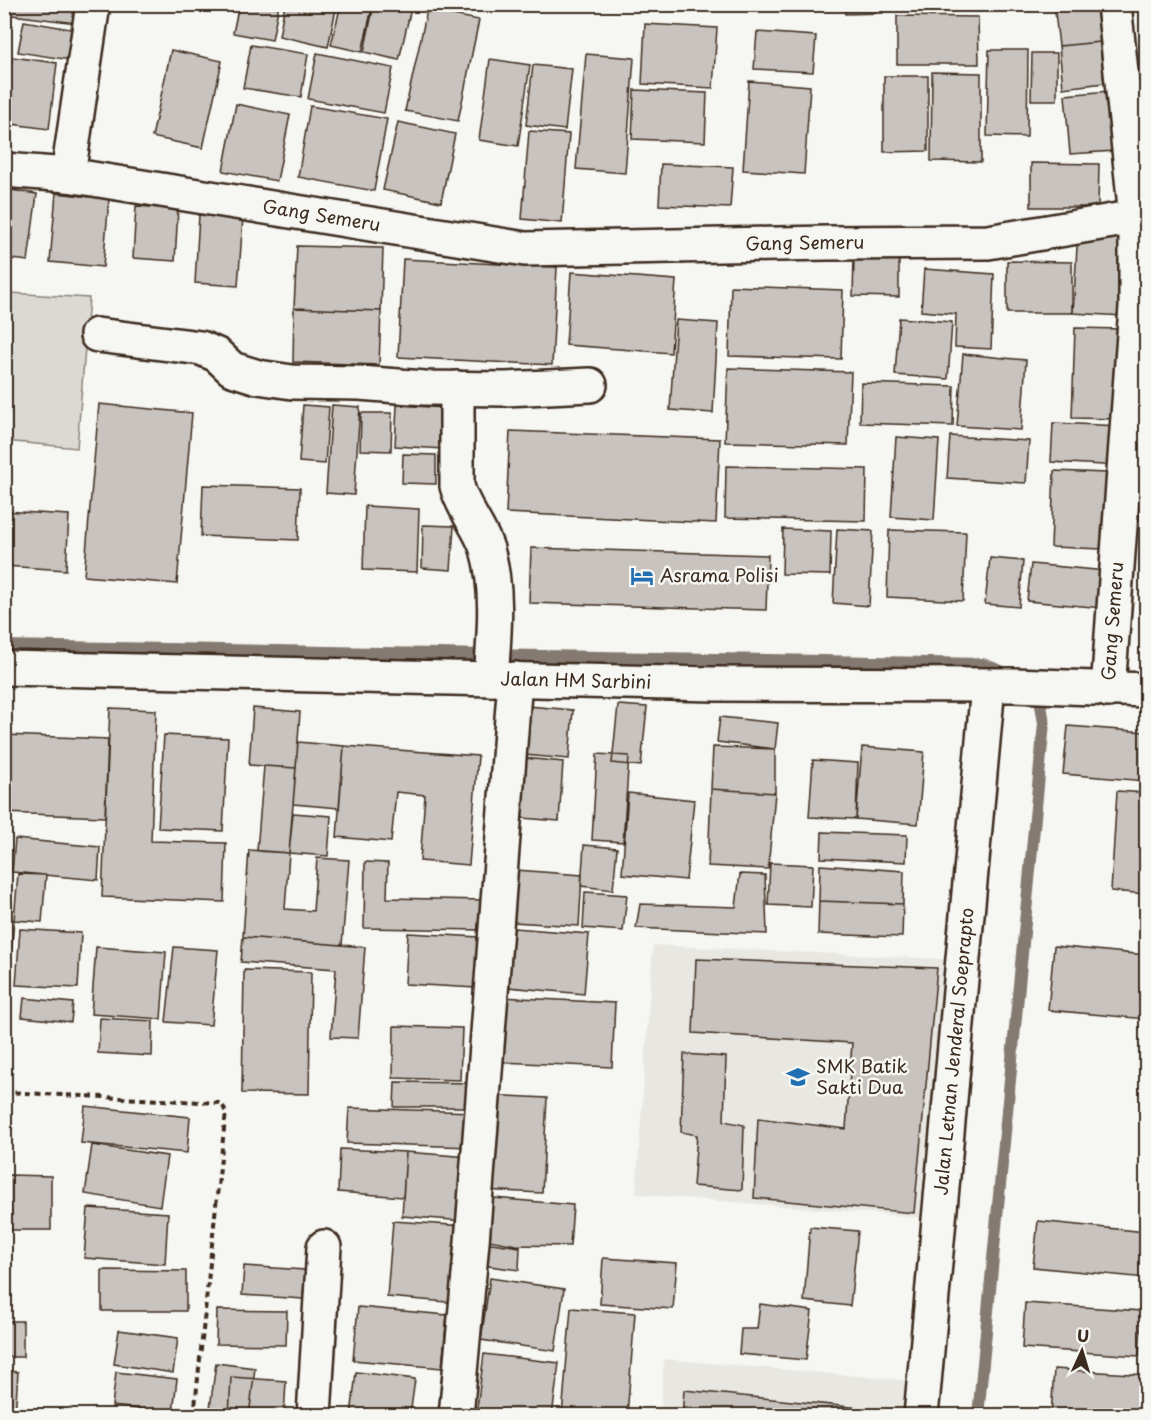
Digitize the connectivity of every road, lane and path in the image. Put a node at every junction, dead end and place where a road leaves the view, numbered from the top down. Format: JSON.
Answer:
{"nodes":[{"id":1,"x":93,"y":4,"type":"edge"},
{"id":2,"x":1114,"y":4,"type":"edge"},
{"id":3,"x":4,"y":170,"type":"edge"},
{"id":4,"x":68,"y":175,"type":"junction"},
{"id":5,"x":1136,"y":217,"type":"junction"},
{"id":6,"x":97,"y":335,"type":"dead end"},
{"id":7,"x":590,"y":385,"type":"dead end"},
{"id":8,"x":457,"y":388,"type":"junction"},
{"id":9,"x":4,"y":668,"type":"edge"},
{"id":10,"x":499,"y":675,"type":"junction"},
{"id":11,"x":1001,"y":686,"type":"junction"},
{"id":12,"x":1093,"y":689,"type":"junction"},
{"id":13,"x":1146,"y":690,"type":"edge"},
{"id":14,"x":4,"y":1092,"type":"edge"},
{"id":15,"x":324,"y":1247,"type":"dead end"},
{"id":16,"x":194,"y":1416,"type":"edge"},
{"id":17,"x":314,"y":1416,"type":"edge"},
{"id":18,"x":456,"y":1416,"type":"edge"},
{"id":19,"x":921,"y":1416,"type":"edge"}],
"edges":[{"from":1,"to":4,"type":"street"},
{"from":2,"to":5,"type":"street"},
{"from":3,"to":4,"type":"street","name":"Gang Semeru"},
{"from":4,"to":5,"type":"street","name":"Gang Semeru"},
{"from":5,"to":12,"type":"street","name":"Gang Semeru"},
{"from":6,"to":8,"type":"street"},
{"from":7,"to":8,"type":"street"},
{"from":8,"to":10,"type":"street"},
{"from":9,"to":10,"type":"street","name":"Jalan HM Sarbini"},
{"from":10,"to":11,"type":"street","name":"Jalan HM Sarbini"},
{"from":10,"to":18,"type":"street"},
{"from":11,"to":12,"type":"street","name":"Jalan HM Sarbini"},
{"from":11,"to":19,"type":"street","name":"Jalan Letnan Jenderal Soeprapto"},
{"from":12,"to":13,"type":"street","name":"Jalan HM Sarbini"},
{"from":14,"to":16,"type":"path"},
{"from":15,"to":17,"type":"street"}]}
